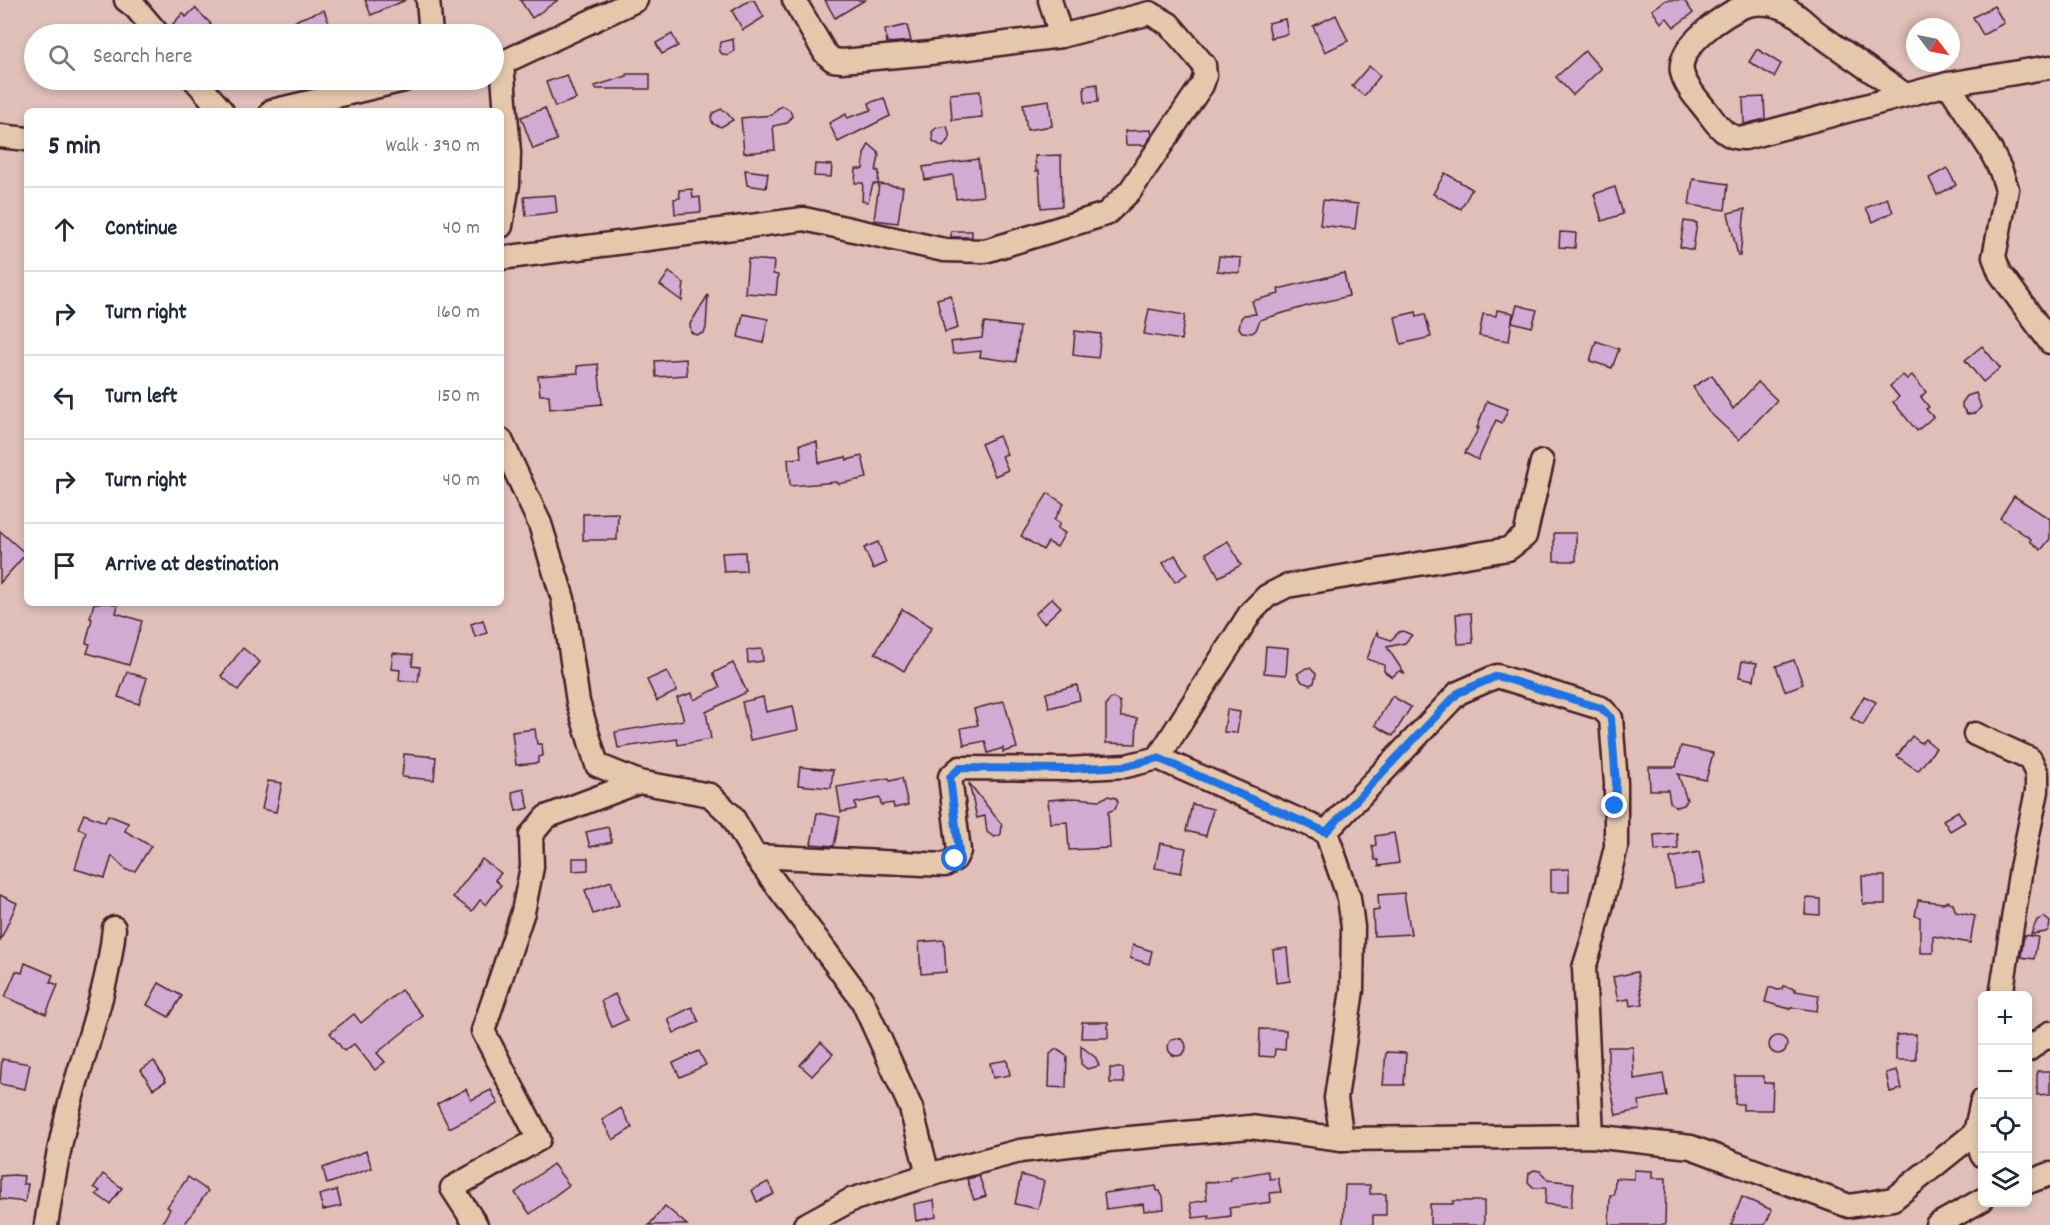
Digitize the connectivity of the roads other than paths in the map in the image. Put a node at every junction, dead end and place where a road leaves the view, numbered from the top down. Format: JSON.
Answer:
{"nodes":[{"id":1,"x":126,"y":0,"type":"edge"},
{"id":2,"x":428,"y":0,"type":"edge"},
{"id":3,"x":636,"y":0,"type":"edge"},
{"id":4,"x":794,"y":0,"type":"edge"},
{"id":5,"x":1050,"y":0,"type":"edge"},
{"id":6,"x":150,"y":24,"type":"edge"},
{"id":7,"x":430,"y":24,"type":"edge"},
{"id":8,"x":1061,"y":36,"type":"junction"},
{"id":9,"x":504,"y":61,"type":"edge"},
{"id":10,"x":2050,"y":67,"type":"edge"},
{"id":11,"x":1948,"y":84,"type":"junction"},
{"id":12,"x":204,"y":90,"type":"edge"},
{"id":13,"x":361,"y":90,"type":"edge"},
{"id":14,"x":501,"y":90,"type":"edge"},
{"id":15,"x":1905,"y":95,"type":"junction"},
{"id":16,"x":219,"y":108,"type":"edge"},
{"id":17,"x":285,"y":108,"type":"edge"},
{"id":18,"x":503,"y":108,"type":"edge"},
{"id":19,"x":504,"y":113,"type":"edge"},
{"id":20,"x":0,"y":136,"type":"edge"},
{"id":21,"x":24,"y":138,"type":"edge"},
{"id":22,"x":504,"y":208,"type":"edge"},
{"id":23,"x":504,"y":258,"type":"edge"},
{"id":24,"x":2050,"y":342,"type":"edge"},
{"id":25,"x":504,"y":446,"type":"edge"},
{"id":26,"x":1542,"y":462,"type":"dead end"},
{"id":27,"x":1976,"y":734,"type":"dead end"},
{"id":28,"x":1158,"y":758,"type":"junction"},
{"id":29,"x":639,"y":782,"type":"junction"},
{"id":30,"x":1326,"y":832,"type":"junction"},
{"id":31,"x":754,"y":856,"type":"junction"},
{"id":32,"x":114,"y":928,"type":"dead end"},
{"id":33,"x":2002,"y":991,"type":"edge"},
{"id":34,"x":2050,"y":1033,"type":"edge"},
{"id":35,"x":2032,"y":1047,"type":"edge"},
{"id":36,"x":1978,"y":1121,"type":"edge"},
{"id":37,"x":1975,"y":1133,"type":"junction"},
{"id":38,"x":1592,"y":1136,"type":"junction"},
{"id":39,"x":1342,"y":1139,"type":"junction"},
{"id":40,"x":1982,"y":1153,"type":"edge"},
{"id":41,"x":2050,"y":1174,"type":"edge"},
{"id":42,"x":928,"y":1175,"type":"junction"},
{"id":43,"x":2032,"y":1181,"type":"edge"},
{"id":44,"x":1972,"y":1212,"type":"edge"},
{"id":45,"x":46,"y":1225,"type":"edge"},
{"id":46,"x":476,"y":1225,"type":"edge"},
{"id":47,"x":806,"y":1225,"type":"edge"},
{"id":48,"x":1937,"y":1225,"type":"edge"}],
"edges":[{"from":1,"to":6,"type":"street"},
{"from":2,"to":7,"type":"street"},
{"from":3,"to":9,"type":"street"},
{"from":4,"to":8,"type":"street"},
{"from":5,"to":8,"type":"street"},
{"from":8,"to":23,"type":"street"},
{"from":10,"to":11,"type":"street"},
{"from":11,"to":15,"type":"street"},
{"from":11,"to":24,"type":"street"},
{"from":12,"to":16,"type":"street"},
{"from":13,"to":17,"type":"street"},
{"from":14,"to":18,"type":"street"},
{"from":15,"to":15,"type":"street"},
{"from":19,"to":22,"type":"street"},
{"from":20,"to":21,"type":"street"},
{"from":25,"to":29,"type":"street"},
{"from":26,"to":28,"type":"street"},
{"from":27,"to":33,"type":"street"},
{"from":28,"to":30,"type":"street"},
{"from":28,"to":31,"type":"street"},
{"from":29,"to":31,"type":"street"},
{"from":29,"to":46,"type":"street"},
{"from":30,"to":38,"type":"street"},
{"from":30,"to":39,"type":"street"},
{"from":31,"to":42,"type":"street"},
{"from":32,"to":45,"type":"street"},
{"from":34,"to":35,"type":"street"},
{"from":36,"to":37,"type":"street"},
{"from":37,"to":38,"type":"street"},
{"from":37,"to":40,"type":"street"},
{"from":38,"to":39,"type":"street"},
{"from":39,"to":42,"type":"street"},
{"from":41,"to":43,"type":"street"},
{"from":42,"to":47,"type":"street"},
{"from":44,"to":48,"type":"street"}]}
